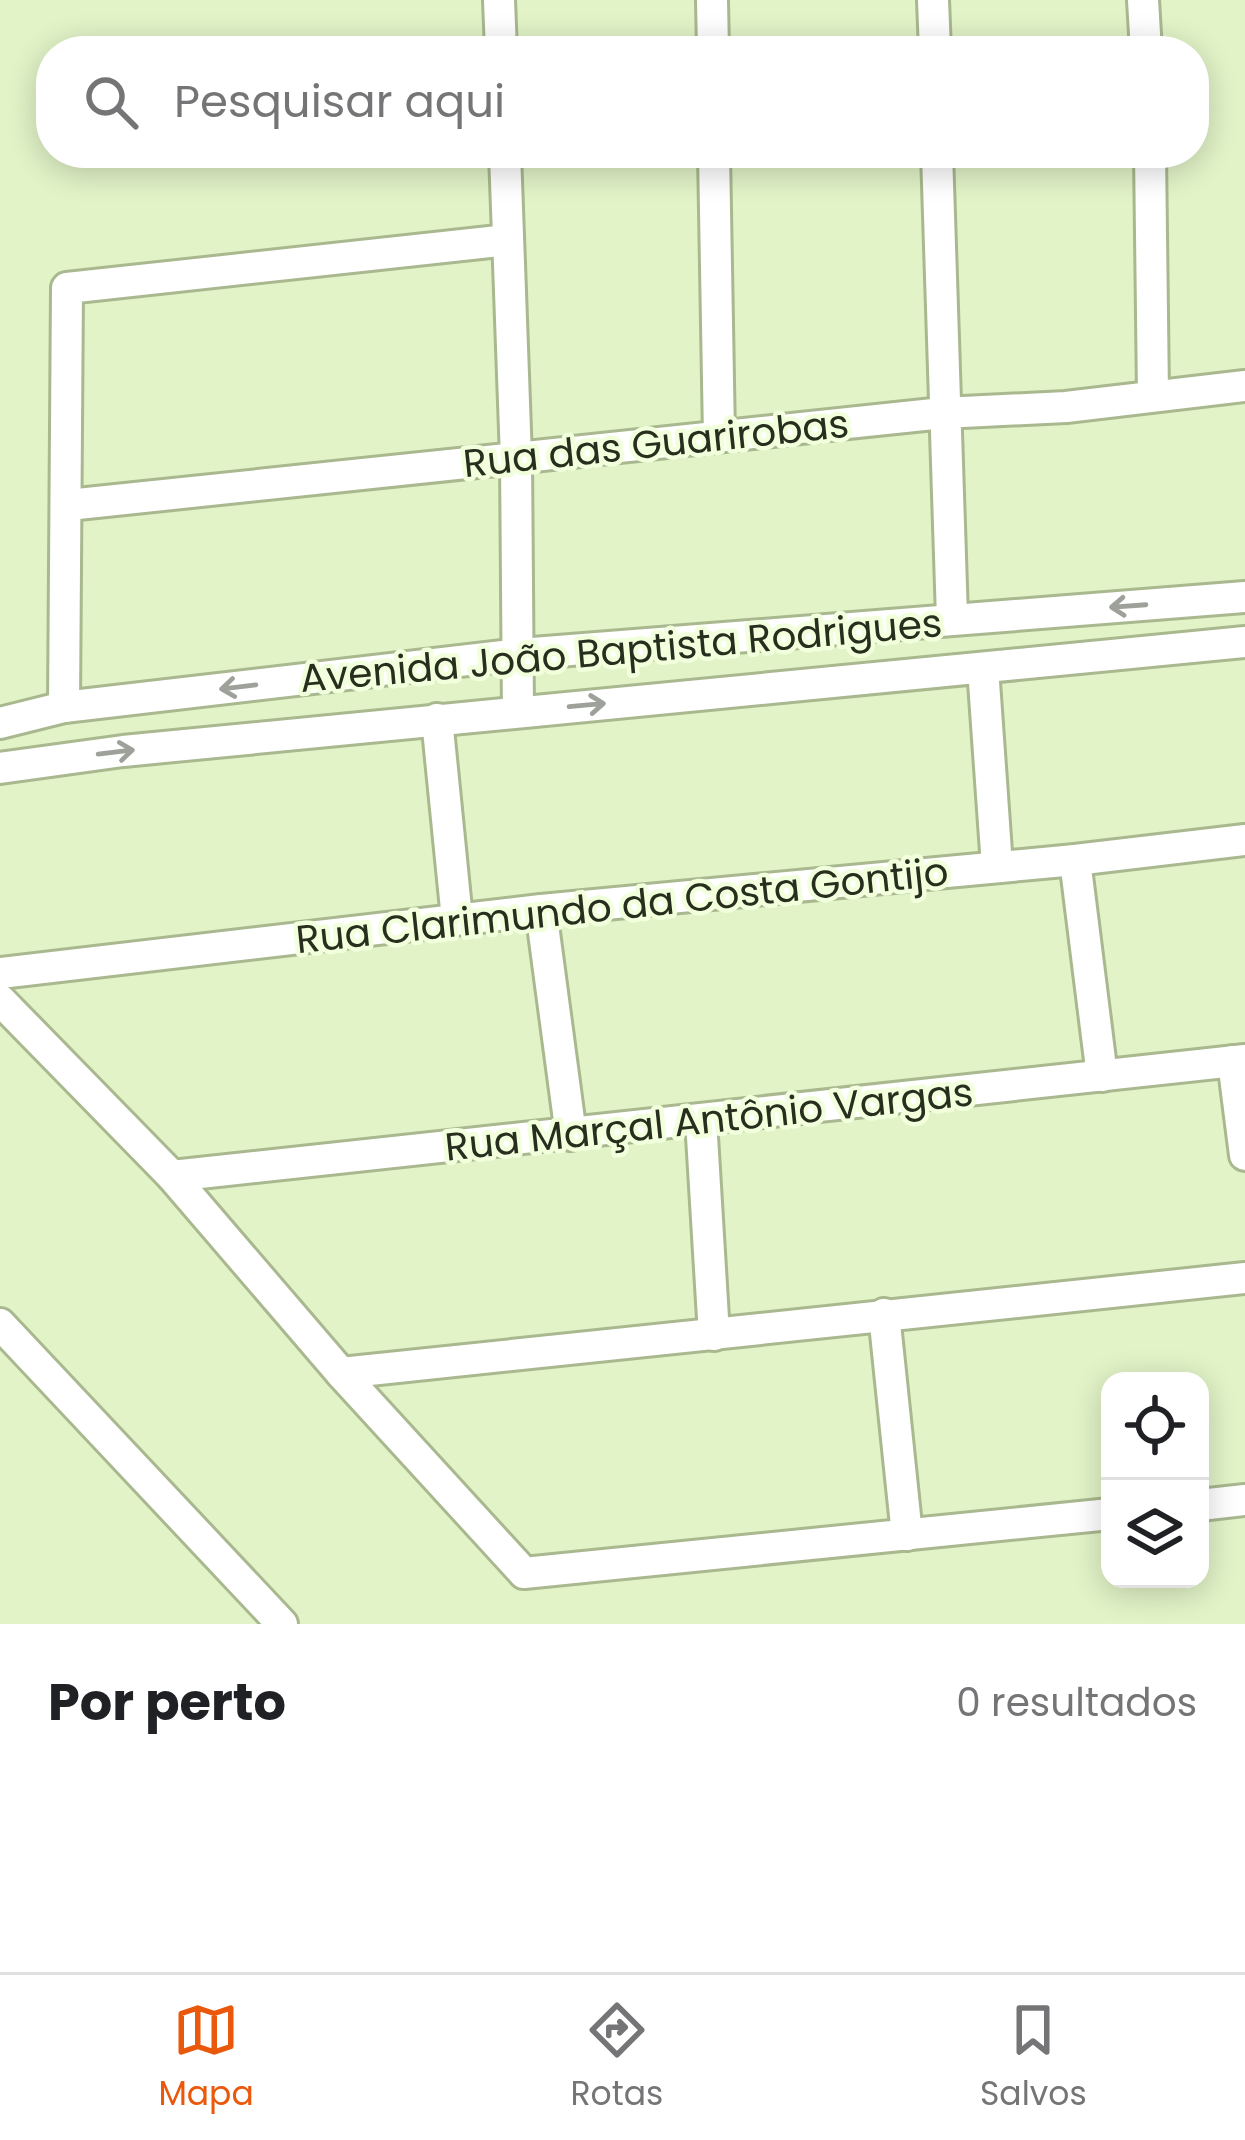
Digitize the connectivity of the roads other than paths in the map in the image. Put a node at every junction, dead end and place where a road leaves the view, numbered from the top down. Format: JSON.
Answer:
{"nodes":[{"id":1,"x":499,"y":0,"type":"edge"},
{"id":2,"x":712,"y":0,"type":"edge"},
{"id":3,"x":933,"y":0,"type":"edge"},
{"id":4,"x":1144,"y":0,"type":"edge"},
{"id":5,"x":500,"y":36,"type":"edge"},
{"id":6,"x":713,"y":36,"type":"edge"},
{"id":7,"x":934,"y":36,"type":"edge"},
{"id":8,"x":1145,"y":36,"type":"edge"},
{"id":9,"x":506,"y":168,"type":"edge"},
{"id":10,"x":714,"y":168,"type":"edge"},
{"id":11,"x":937,"y":168,"type":"edge"},
{"id":12,"x":1150,"y":168,"type":"edge"},
{"id":13,"x":508,"y":240,"type":"junction"},
{"id":14,"x":1245,"y":386,"type":"edge"},
{"id":15,"x":1153,"y":395,"type":"junction"},
{"id":16,"x":944,"y":413,"type":"junction"},
{"id":17,"x":718,"y":437,"type":"junction"},
{"id":18,"x":516,"y":458,"type":"junction"},
{"id":19,"x":68,"y":505,"type":"junction"},
{"id":20,"x":1245,"y":597,"type":"edge"},
{"id":21,"x":952,"y":618,"type":"junction"},
{"id":22,"x":1245,"y":642,"type":"edge"},
{"id":23,"x":520,"y":654,"type":"junction"},
{"id":24,"x":983,"y":668,"type":"junction"},
{"id":25,"x":64,"y":707,"type":"junction"},
{"id":26,"x":518,"y":711,"type":"junction"},
{"id":27,"x":437,"y":719,"type":"junction"},
{"id":28,"x":0,"y":723,"type":"edge"},
{"id":29,"x":0,"y":768,"type":"edge"},
{"id":30,"x":1245,"y":840,"type":"edge"},
{"id":31,"x":1075,"y":860,"type":"junction"},
{"id":32,"x":997,"y":866,"type":"junction"},
{"id":33,"x":542,"y":910,"type":"junction"},
{"id":34,"x":457,"y":919,"type":"junction"},
{"id":35,"x":0,"y":973,"type":"edge"},
{"id":36,"x":0,"y":1000,"type":"edge"},
{"id":37,"x":1239,"y":1060,"type":"edge"},
{"id":38,"x":1102,"y":1076,"type":"junction"},
{"id":39,"x":701,"y":1120,"type":"junction"},
{"id":40,"x":571,"y":1135,"type":"junction"},
{"id":41,"x":1245,"y":1154,"type":"edge"},
{"id":42,"x":172,"y":1176,"type":"junction"},
{"id":43,"x":1245,"y":1278,"type":"edge"},
{"id":44,"x":884,"y":1314,"type":"junction"},
{"id":45,"x":0,"y":1324,"type":"edge"},
{"id":46,"x":714,"y":1335,"type":"junction"},
{"id":47,"x":341,"y":1373,"type":"junction"},
{"id":48,"x":1245,"y":1500,"type":"edge"},
{"id":49,"x":1209,"y":1503,"type":"edge"},
{"id":50,"x":1101,"y":1515,"type":"edge"},
{"id":51,"x":907,"y":1535,"type":"junction"},
{"id":52,"x":282,"y":1624,"type":"edge"}],
"edges":[{"from":1,"to":5,"type":"street"},
{"from":2,"to":6,"type":"street"},
{"from":3,"to":7,"type":"street"},
{"from":4,"to":8,"type":"street"},
{"from":9,"to":13,"type":"street"},
{"from":10,"to":17,"type":"street"},
{"from":11,"to":16,"type":"street"},
{"from":12,"to":15,"type":"street"},
{"from":13,"to":18,"type":"street"},
{"from":13,"to":19,"type":"street"},
{"from":14,"to":15,"type":"street","name":"Rua das Guarirobas"},
{"from":15,"to":16,"type":"street","name":"Rua das Guarirobas"},
{"from":16,"to":17,"type":"street","name":"Rua das Guarirobas"},
{"from":16,"to":21,"type":"street"},
{"from":17,"to":18,"type":"street","name":"Rua das Guarirobas"},
{"from":18,"to":19,"type":"street","name":"Rua das Guarirobas"},
{"from":18,"to":23,"type":"street"},
{"from":19,"to":25,"type":"street"},
{"from":20,"to":21,"type":"street","name":"Avenida João Baptista Rodrigues","one_way":true},
{"from":21,"to":23,"type":"street","name":"Avenida João Baptista Rodrigues"},
{"from":22,"to":24,"type":"street","name":"Avenida João Baptista Rodrigues"},
{"from":23,"to":25,"type":"street","name":"Avenida João Baptista Rodrigues","one_way":true},
{"from":23,"to":26,"type":"street"},
{"from":26,"to":24,"type":"street","name":"Avenida João Baptista Rodrigues","one_way":true},
{"from":24,"to":32,"type":"street"},
{"from":25,"to":28,"type":"street","name":"Avenida João Baptista Rodrigues"},
{"from":26,"to":27,"type":"street","name":"Avenida João Baptista Rodrigues"},
{"from":29,"to":27,"type":"street","name":"Avenida João Baptista Rodrigues","one_way":true},
{"from":27,"to":34,"type":"street"},
{"from":30,"to":31,"type":"street","name":"Rua Clarimundo da Costa Gontijo"},
{"from":31,"to":32,"type":"street","name":"Rua Clarimundo da Costa Gontijo"},
{"from":31,"to":38,"type":"street"},
{"from":32,"to":33,"type":"street","name":"Rua Clarimundo da Costa Gontijo"},
{"from":33,"to":34,"type":"street","name":"Rua Clarimundo da Costa Gontijo"},
{"from":33,"to":40,"type":"street"},
{"from":34,"to":35,"type":"street","name":"Rua Clarimundo da Costa Gontijo"},
{"from":36,"to":42,"type":"street"},
{"from":37,"to":38,"type":"street","name":"Rua Marçal Antônio Vargas"},
{"from":37,"to":41,"type":"street"},
{"from":38,"to":39,"type":"street","name":"Rua Marçal Antônio Vargas"},
{"from":39,"to":40,"type":"street","name":"Rua Marçal Antônio Vargas"},
{"from":39,"to":46,"type":"street"},
{"from":40,"to":42,"type":"street","name":"Rua Marçal Antônio Vargas"},
{"from":42,"to":47,"type":"street"},
{"from":43,"to":44,"type":"street"},
{"from":44,"to":46,"type":"street"},
{"from":44,"to":51,"type":"street"},
{"from":45,"to":52,"type":"street"},
{"from":46,"to":47,"type":"street"},
{"from":47,"to":51,"type":"street"},
{"from":48,"to":49,"type":"street"},
{"from":50,"to":51,"type":"street"}]}
